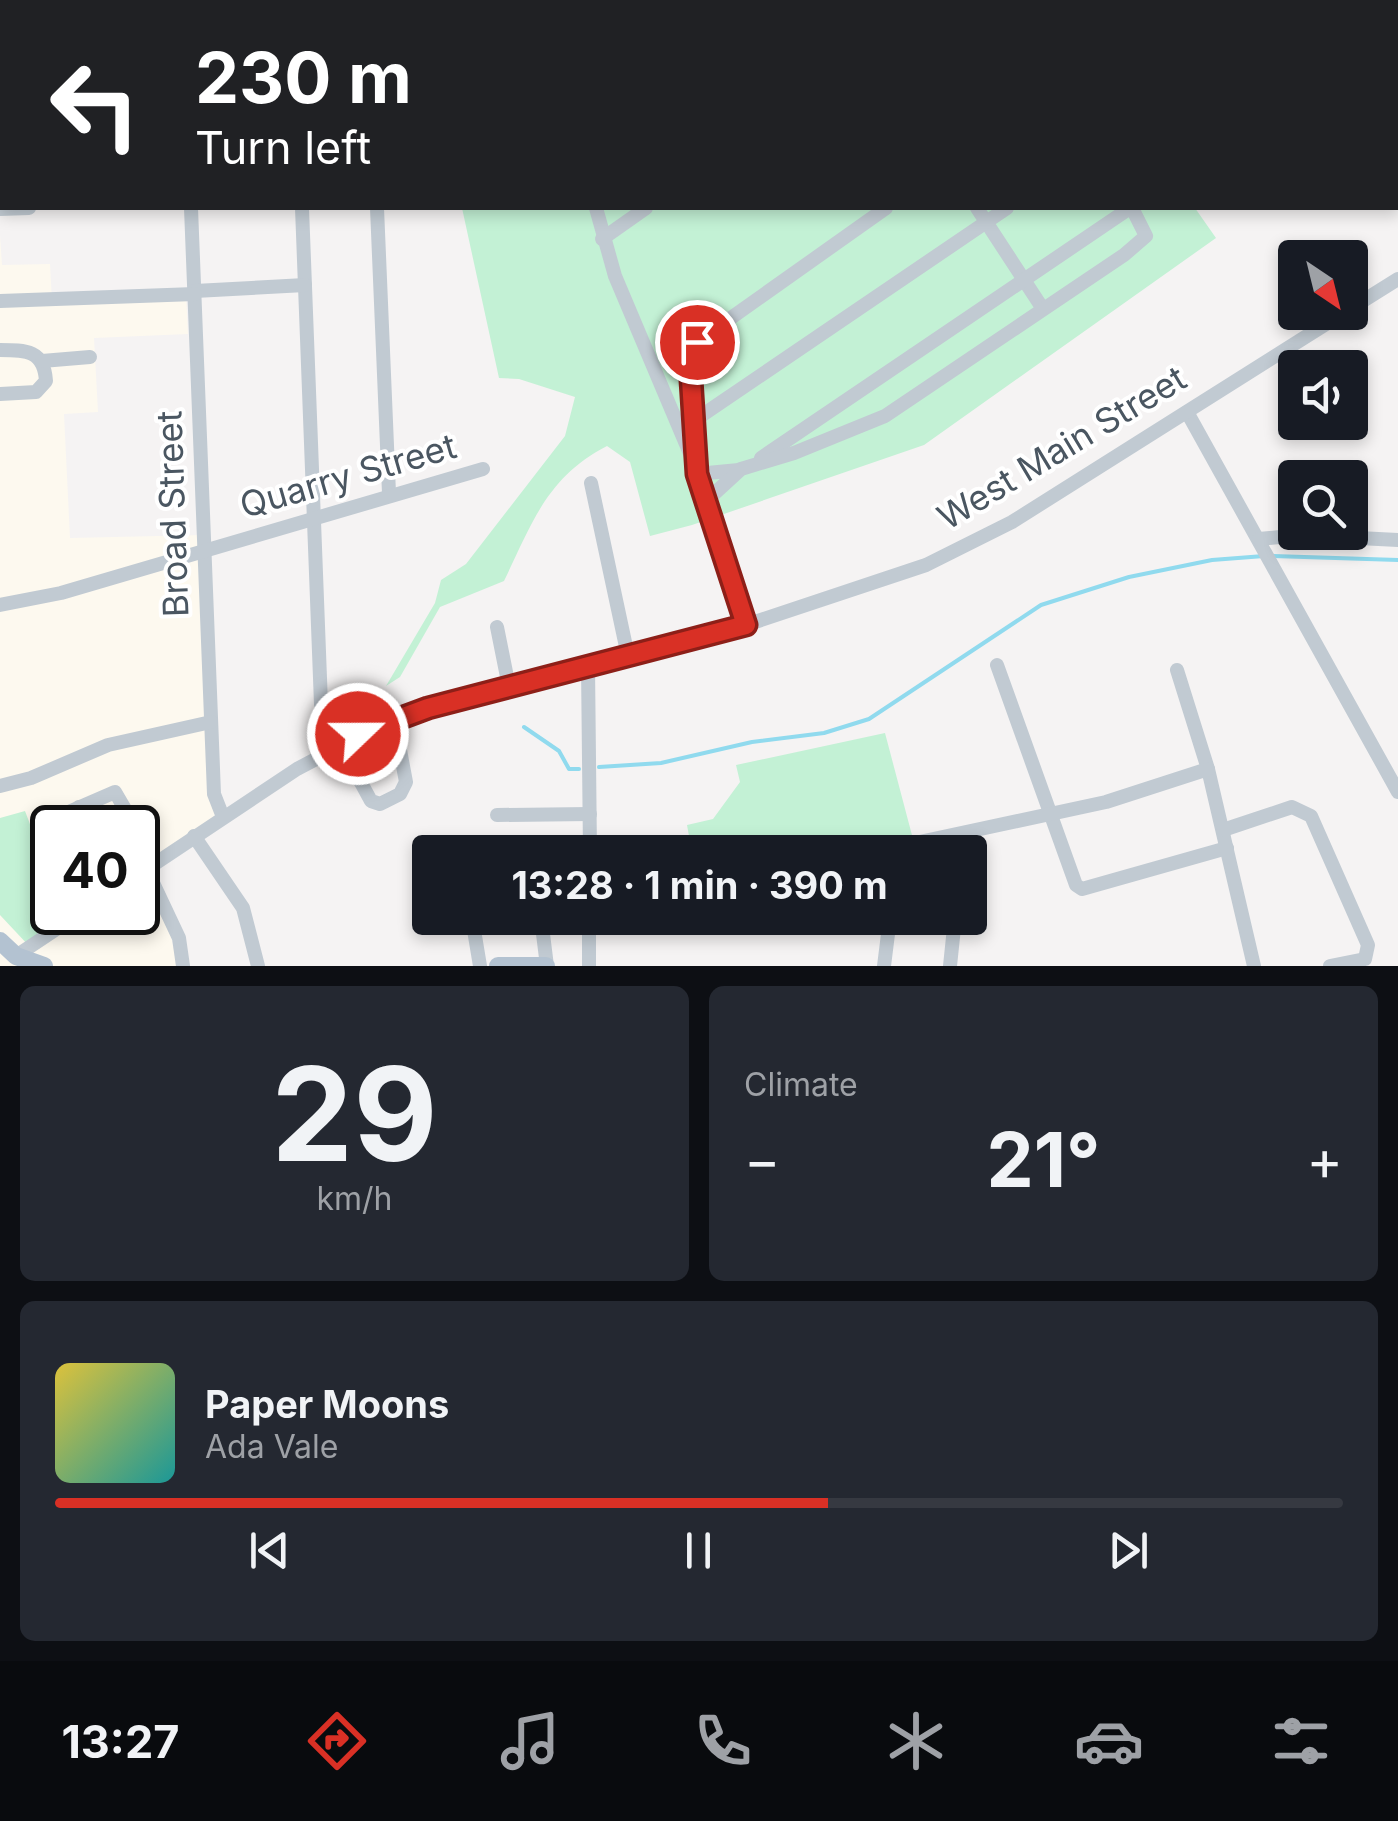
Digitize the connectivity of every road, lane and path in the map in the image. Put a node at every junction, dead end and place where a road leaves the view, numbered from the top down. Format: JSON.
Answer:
{"nodes":[{"id":1,"x":192,"y":210,"type":"edge"},
{"id":2,"x":302,"y":210,"type":"edge"},
{"id":3,"x":377,"y":210,"type":"edge"},
{"id":4,"x":596,"y":210,"type":"edge"},
{"id":5,"x":643,"y":210,"type":"edge"},
{"id":6,"x":883,"y":210,"type":"edge"},
{"id":7,"x":978,"y":210,"type":"edge"},
{"id":8,"x":1004,"y":210,"type":"edge"},
{"id":9,"x":1128,"y":210,"type":"edge"},
{"id":10,"x":1132,"y":210,"type":"edge"},
{"id":11,"x":986,"y":222,"type":"junction"},
{"id":12,"x":602,"y":240,"type":"junction"},
{"id":13,"x":1024,"y":279,"type":"junction"},
{"id":14,"x":1398,"y":279,"type":"edge"},
{"id":15,"x":305,"y":285,"type":"junction"},
{"id":16,"x":195,"y":292,"type":"junction"},
{"id":17,"x":1368,"y":298,"type":"edge"},
{"id":18,"x":0,"y":301,"type":"edge"},
{"id":19,"x":1043,"y":309,"type":"junction"},
{"id":20,"x":1318,"y":330,"type":"edge"},
{"id":21,"x":0,"y":350,"type":"edge"},
{"id":22,"x":90,"y":356,"type":"dead end"},
{"id":23,"x":42,"y":361,"type":"junction"},
{"id":24,"x":0,"y":394,"type":"edge"},
{"id":25,"x":1186,"y":412,"type":"junction"},
{"id":26,"x":694,"y":420,"type":"junction"},
{"id":27,"x":744,"y":468,"type":"junction"},
{"id":28,"x":482,"y":469,"type":"dead end"},
{"id":29,"x":697,"y":474,"type":"junction"},
{"id":30,"x":591,"y":483,"type":"dead end"},
{"id":31,"x":389,"y":493,"type":"junction"},
{"id":32,"x":704,"y":503,"type":"junction"},
{"id":33,"x":313,"y":516,"type":"junction"},
{"id":34,"x":1398,"y":540,"type":"edge"},
{"id":35,"x":1260,"y":541,"type":"junction"},
{"id":36,"x":204,"y":548,"type":"junction"},
{"id":37,"x":0,"y":606,"type":"edge"},
{"id":38,"x":746,"y":625,"type":"junction"},
{"id":39,"x":497,"y":627,"type":"dead end"},
{"id":40,"x":628,"y":656,"type":"junction"},
{"id":41,"x":997,"y":665,"type":"dead end"},
{"id":42,"x":588,"y":666,"type":"junction"},
{"id":43,"x":1177,"y":670,"type":"dead end"},
{"id":44,"x":509,"y":686,"type":"junction"},
{"id":45,"x":394,"y":718,"type":"junction"},
{"id":46,"x":210,"y":722,"type":"junction"},
{"id":47,"x":334,"y":747,"type":"junction"},
{"id":48,"x":1208,"y":769,"type":"junction"},
{"id":49,"x":0,"y":786,"type":"edge"},
{"id":50,"x":1398,"y":792,"type":"edge"},
{"id":51,"x":84,"y":805,"type":"edge"},
{"id":52,"x":123,"y":805,"type":"edge"},
{"id":53,"x":590,"y":814,"type":"junction"},
{"id":54,"x":497,"y":815,"type":"dead end"},
{"id":55,"x":1053,"y":815,"type":"junction"},
{"id":56,"x":224,"y":817,"type":"junction"},
{"id":57,"x":1223,"y":830,"type":"junction"},
{"id":58,"x":590,"y":835,"type":"edge"},
{"id":59,"x":986,"y":835,"type":"edge"},
{"id":60,"x":194,"y":836,"type":"junction"},
{"id":61,"x":1227,"y":848,"type":"junction"},
{"id":62,"x":160,"y":860,"type":"edge"},
{"id":63,"x":160,"y":904,"type":"edge"},
{"id":64,"x":48,"y":935,"type":"edge"},
{"id":65,"x":475,"y":935,"type":"edge"},
{"id":66,"x":543,"y":935,"type":"edge"},
{"id":67,"x":589,"y":935,"type":"edge"},
{"id":68,"x":888,"y":935,"type":"edge"},
{"id":69,"x":953,"y":935,"type":"edge"},
{"id":70,"x":0,"y":941,"type":"edge"},
{"id":71,"x":9,"y":961,"type":"edge"},
{"id":72,"x":44,"y":966,"type":"edge"},
{"id":73,"x":184,"y":966,"type":"edge"},
{"id":74,"x":258,"y":966,"type":"edge"},
{"id":75,"x":480,"y":966,"type":"edge"},
{"id":76,"x":498,"y":966,"type":"edge"},
{"id":77,"x":546,"y":966,"type":"edge"},
{"id":78,"x":589,"y":966,"type":"edge"},
{"id":79,"x":884,"y":966,"type":"edge"},
{"id":80,"x":950,"y":966,"type":"edge"},
{"id":81,"x":1254,"y":966,"type":"edge"},
{"id":82,"x":1330,"y":966,"type":"edge"}],
"edges":[{"from":1,"to":16,"type":"street","name":"Broad Street"},
{"from":2,"to":15,"type":"street"},
{"from":3,"to":31,"type":"street"},
{"from":4,"to":12,"type":"street"},
{"from":5,"to":12,"type":"street"},
{"from":6,"to":26,"type":"street"},
{"from":7,"to":11,"type":"street"},
{"from":8,"to":11,"type":"street"},
{"from":9,"to":13,"type":"street"},
{"from":10,"to":19,"type":"street"},
{"from":11,"to":13,"type":"street"},
{"from":11,"to":26,"type":"street"},
{"from":12,"to":29,"type":"street"},
{"from":13,"to":19,"type":"street"},
{"from":13,"to":27,"type":"street"},
{"from":14,"to":17,"type":"street","name":"West Main Street"},
{"from":15,"to":16,"type":"street"},
{"from":15,"to":33,"type":"street"},
{"from":16,"to":18,"type":"street"},
{"from":16,"to":36,"type":"street","name":"Broad Street"},
{"from":19,"to":27,"type":"street"},
{"from":20,"to":25,"type":"street","name":"West Main Street"},
{"from":21,"to":23,"type":"street"},
{"from":22,"to":23,"type":"street"},
{"from":23,"to":24,"type":"street"},
{"from":25,"to":35,"type":"street"},
{"from":25,"to":38,"type":"street","name":"West Main Street"},
{"from":26,"to":29,"type":"street"},
{"from":27,"to":29,"type":"street"},
{"from":27,"to":32,"type":"street"},
{"from":28,"to":31,"type":"street","name":"Quarry Street"},
{"from":29,"to":32,"type":"street"},
{"from":30,"to":40,"type":"street"},
{"from":31,"to":33,"type":"street","name":"Quarry Street"},
{"from":32,"to":38,"type":"street"},
{"from":33,"to":36,"type":"street","name":"Quarry Street"},
{"from":33,"to":47,"type":"street"},
{"from":34,"to":35,"type":"street"},
{"from":35,"to":50,"type":"street"},
{"from":36,"to":37,"type":"street","name":"Quarry Street"},
{"from":36,"to":46,"type":"street","name":"Broad Street"},
{"from":38,"to":40,"type":"street","name":"West Main Street"},
{"from":39,"to":44,"type":"street"},
{"from":40,"to":42,"type":"street","name":"West Main Street"},
{"from":41,"to":55,"type":"street"},
{"from":42,"to":44,"type":"street","name":"West Main Street"},
{"from":42,"to":53,"type":"street"},
{"from":43,"to":48,"type":"street"},
{"from":44,"to":45,"type":"street","name":"West Main Street"},
{"from":45,"to":47,"type":"street","name":"West Main Street"},
{"from":45,"to":47,"type":"street"},
{"from":46,"to":49,"type":"street"},
{"from":46,"to":56,"type":"street","name":"Broad Street"},
{"from":47,"to":56,"type":"street","name":"West Main Street"},
{"from":48,"to":55,"type":"street"},
{"from":48,"to":57,"type":"street"},
{"from":51,"to":52,"type":"street"},
{"from":53,"to":54,"type":"street"},
{"from":53,"to":58,"type":"street"},
{"from":55,"to":59,"type":"street"},
{"from":55,"to":61,"type":"street"},
{"from":56,"to":60,"type":"street","name":"West Main Street"},
{"from":57,"to":61,"type":"street"},
{"from":57,"to":82,"type":"street"},
{"from":60,"to":62,"type":"street","name":"West Main Street"},
{"from":60,"to":74,"type":"street"},
{"from":61,"to":81,"type":"street"},
{"from":63,"to":73,"type":"street"},
{"from":64,"to":71,"type":"street"},
{"from":65,"to":75,"type":"street"},
{"from":66,"to":77,"type":"street"},
{"from":67,"to":78,"type":"street"},
{"from":68,"to":79,"type":"street"},
{"from":69,"to":80,"type":"street"},
{"from":70,"to":71,"type":"main road"},
{"from":71,"to":72,"type":"main road"},
{"from":76,"to":77,"type":"main road"}]}
